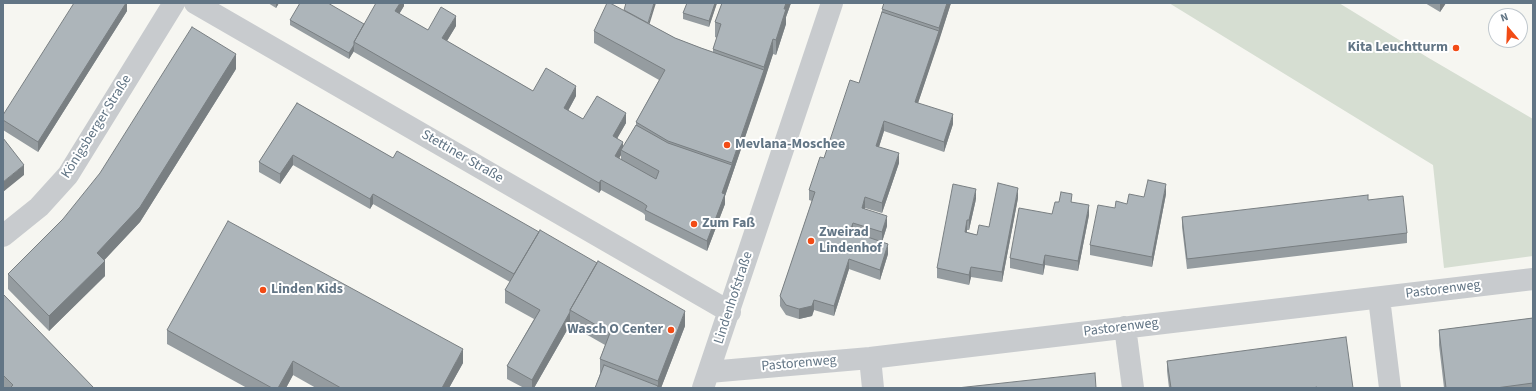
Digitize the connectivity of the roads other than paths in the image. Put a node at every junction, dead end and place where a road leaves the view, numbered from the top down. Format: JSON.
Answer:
{"nodes":[{"id":1,"x":174,"y":3,"type":"edge"},
{"id":2,"x":195,"y":3,"type":"edge"},
{"id":3,"x":832,"y":3,"type":"edge"},
{"id":4,"x":3,"y":236,"type":"edge"},
{"id":5,"x":1533,"y":279,"type":"edge"},
{"id":6,"x":1379,"y":298,"type":"junction"},
{"id":7,"x":730,"y":312,"type":"junction"},
{"id":8,"x":1125,"y":328,"type":"junction"},
{"id":9,"x":870,"y":358,"type":"junction"},
{"id":10,"x":706,"y":380,"type":"edge"},
{"id":11,"x":873,"y":388,"type":"edge"},
{"id":12,"x":1133,"y":388,"type":"edge"},
{"id":13,"x":1390,"y":388,"type":"edge"}],
"edges":[{"from":1,"to":4,"type":"street","name":"Königsberger Straße"},
{"from":2,"to":7,"type":"street","name":"Stettiner Straße"},
{"from":3,"to":7,"type":"street","name":"Lindenhofstraße"},
{"from":5,"to":6,"type":"street","name":"Pastorenweg"},
{"from":6,"to":8,"type":"street","name":"Pastorenweg"},
{"from":6,"to":13,"type":"street"},
{"from":7,"to":10,"type":"street","name":"Lindenhofstraße"},
{"from":8,"to":9,"type":"street","name":"Pastorenweg"},
{"from":8,"to":12,"type":"street"},
{"from":9,"to":10,"type":"street","name":"Pastorenweg"},
{"from":9,"to":11,"type":"street"}]}
